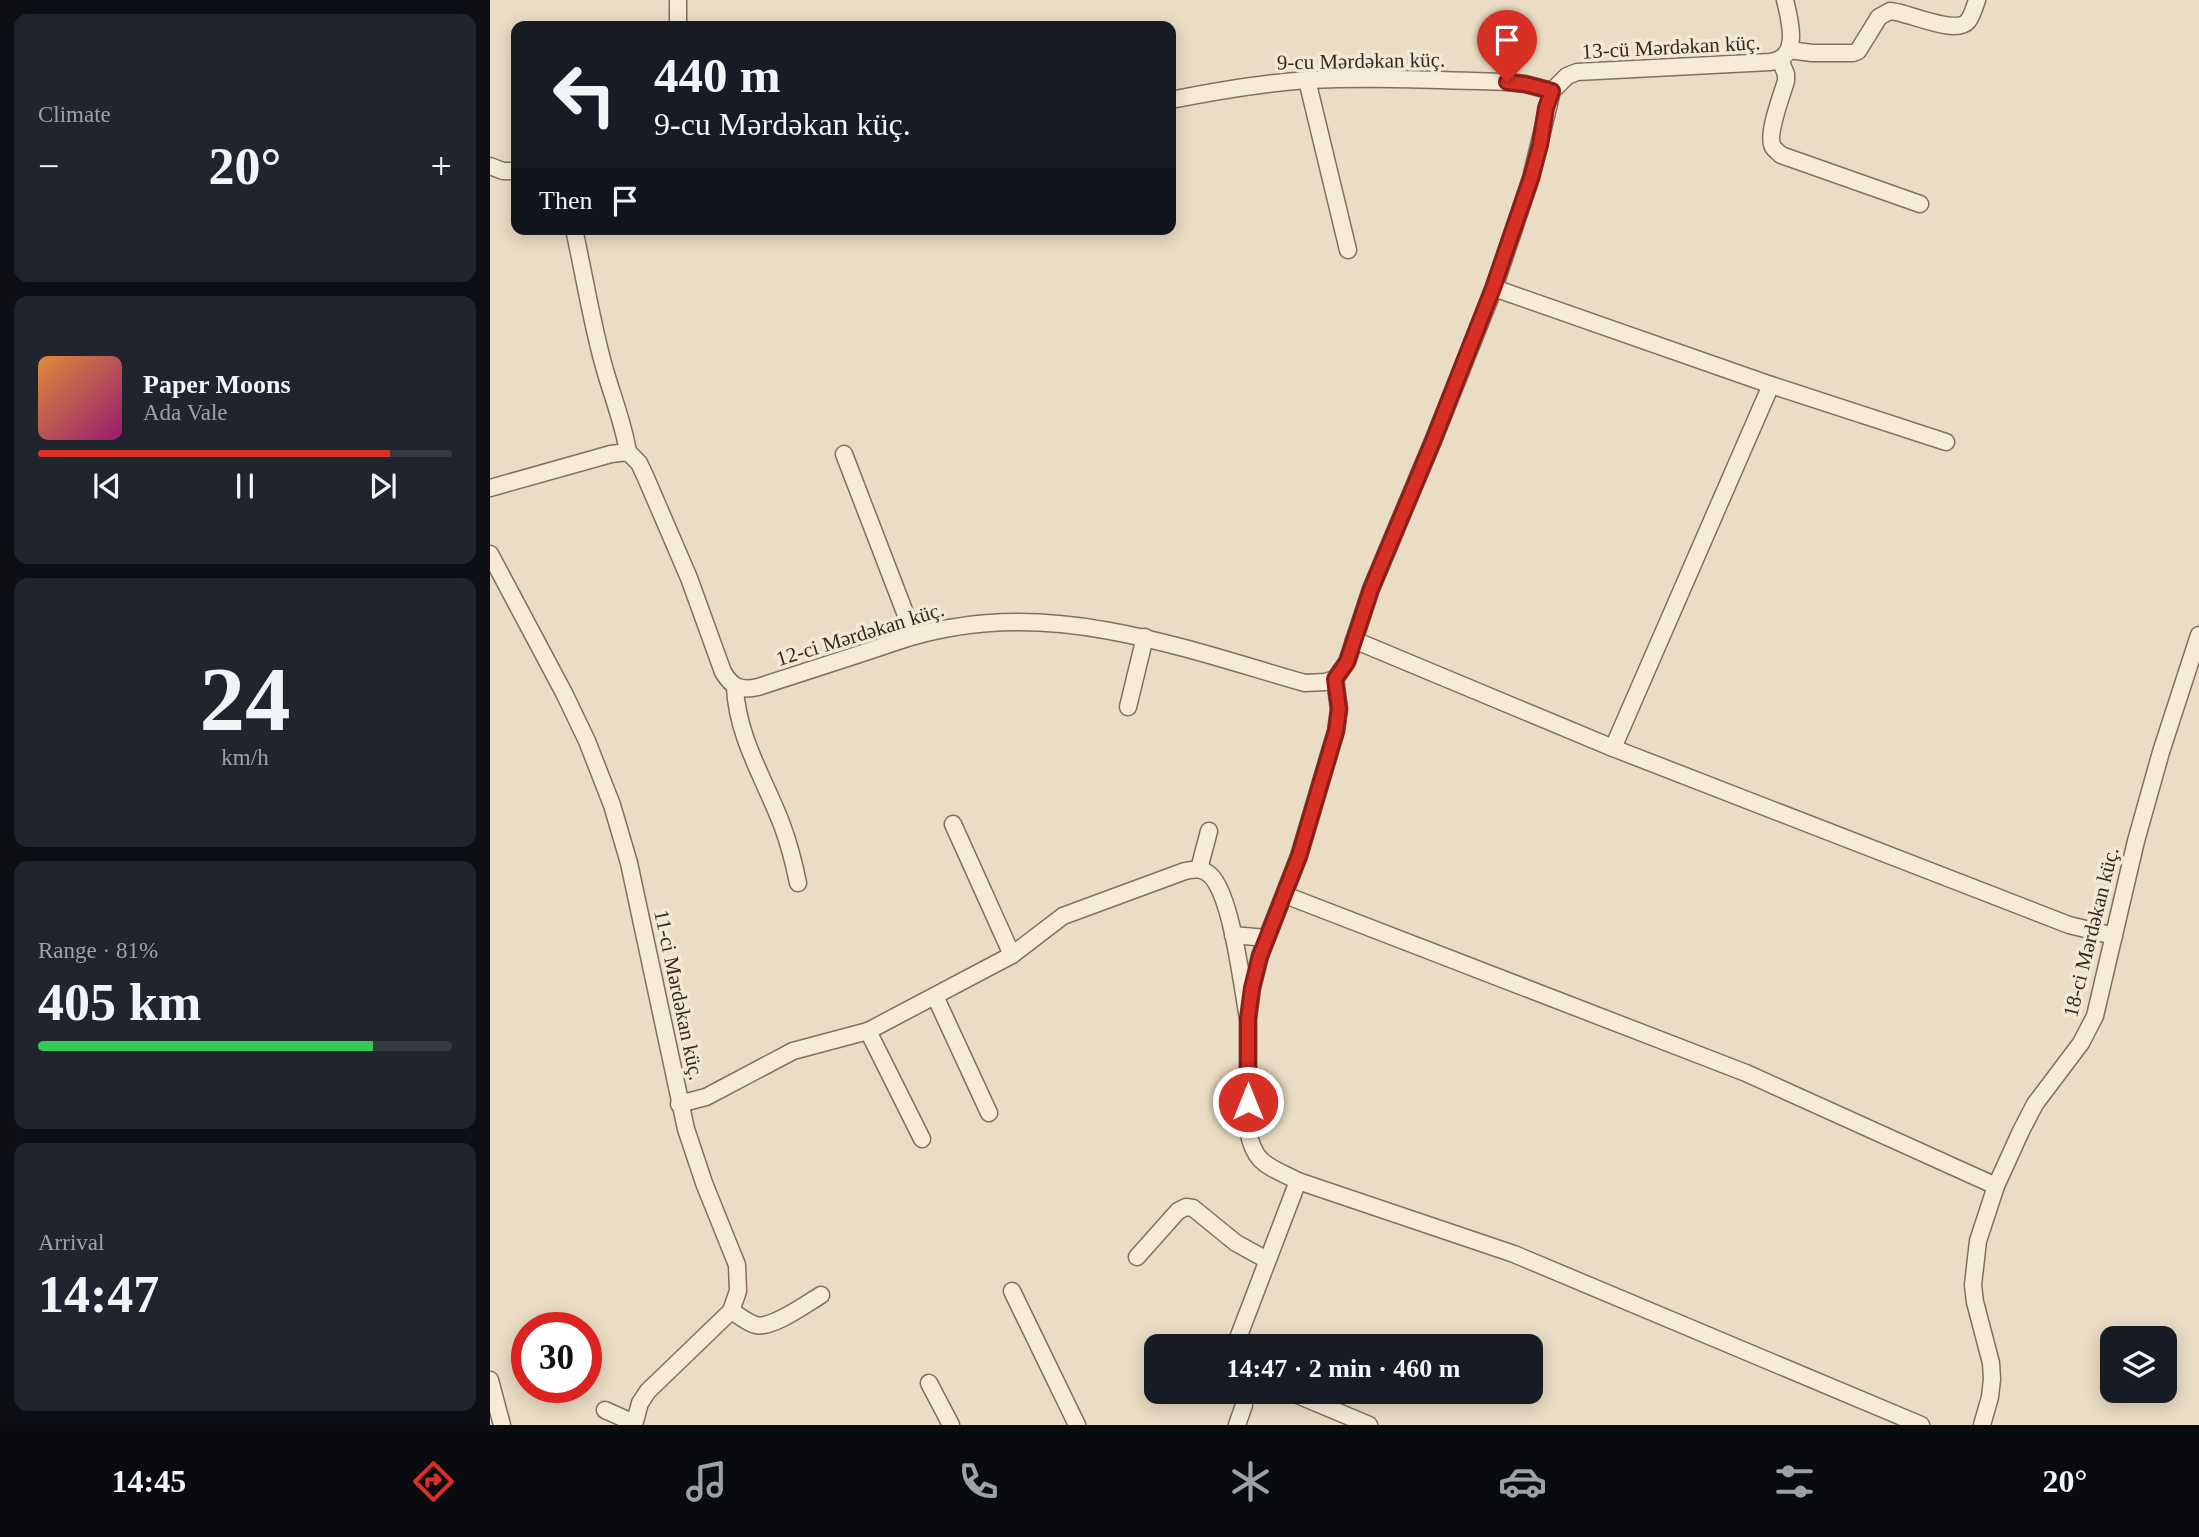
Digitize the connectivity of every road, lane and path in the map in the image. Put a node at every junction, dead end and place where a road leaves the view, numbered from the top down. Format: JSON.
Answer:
{"nodes":[{"id":1,"x":678,"y":0,"type":"edge"},
{"id":2,"x":1786,"y":0,"type":"edge"},
{"id":3,"x":1977,"y":0,"type":"edge"},
{"id":4,"x":678,"y":21,"type":"edge"},
{"id":5,"x":1785,"y":55,"type":"junction"},
{"id":6,"x":1307,"y":80,"type":"junction"},
{"id":7,"x":1552,"y":91,"type":"junction"},
{"id":8,"x":1176,"y":99,"type":"edge"},
{"id":9,"x":490,"y":166,"type":"edge"},
{"id":10,"x":511,"y":171,"type":"edge"},
{"id":11,"x":1920,"y":204,"type":"dead end"},
{"id":12,"x":575,"y":235,"type":"edge"},
{"id":13,"x":1348,"y":250,"type":"dead end"},
{"id":14,"x":1493,"y":288,"type":"junction"},
{"id":15,"x":1771,"y":385,"type":"junction"},
{"id":16,"x":1945,"y":442,"type":"dead end"},
{"id":17,"x":628,"y":452,"type":"junction"},
{"id":18,"x":844,"y":454,"type":"dead end"},
{"id":19,"x":490,"y":488,"type":"edge"},
{"id":20,"x":490,"y":554,"type":"edge"},
{"id":21,"x":2199,"y":635,"type":"edge"},
{"id":22,"x":914,"y":636,"type":"junction"},
{"id":23,"x":1145,"y":637,"type":"junction"},
{"id":24,"x":1354,"y":640,"type":"junction"},
{"id":25,"x":1335,"y":679,"type":"junction"},
{"id":26,"x":736,"y":687,"type":"junction"},
{"id":27,"x":1128,"y":707,"type":"dead end"},
{"id":28,"x":1613,"y":748,"type":"junction"},
{"id":29,"x":953,"y":824,"type":"dead end"},
{"id":30,"x":1209,"y":831,"type":"dead end"},
{"id":31,"x":1199,"y":869,"type":"junction"},
{"id":32,"x":798,"y":883,"type":"dead end"},
{"id":33,"x":1285,"y":895,"type":"junction"},
{"id":34,"x":1233,"y":935,"type":"junction"},
{"id":35,"x":2114,"y":936,"type":"junction"},
{"id":36,"x":1266,"y":937,"type":"junction"},
{"id":37,"x":1012,"y":955,"type":"junction"},
{"id":38,"x":934,"y":996,"type":"junction"},
{"id":39,"x":1248,"y":1018,"type":"junction"},
{"id":40,"x":868,"y":1031,"type":"junction"},
{"id":41,"x":680,"y":1104,"type":"junction"},
{"id":42,"x":989,"y":1113,"type":"dead end"},
{"id":43,"x":922,"y":1139,"type":"dead end"},
{"id":44,"x":1298,"y":1181,"type":"junction"},
{"id":45,"x":1996,"y":1186,"type":"junction"},
{"id":46,"x":1137,"y":1257,"type":"dead end"},
{"id":47,"x":1267,"y":1260,"type":"junction"},
{"id":48,"x":1012,"y":1292,"type":"dead end"},
{"id":49,"x":821,"y":1296,"type":"dead end"},
{"id":50,"x":731,"y":1311,"type":"junction"},
{"id":51,"x":1239,"y":1334,"type":"edge"},
{"id":52,"x":490,"y":1380,"type":"edge"},
{"id":53,"x":929,"y":1383,"type":"dead end"},
{"id":54,"x":1244,"y":1404,"type":"edge"},
{"id":55,"x":1320,"y":1404,"type":"edge"},
{"id":56,"x":605,"y":1410,"type":"dead end"},
{"id":57,"x":634,"y":1424,"type":"edge"},
{"id":58,"x":502,"y":1425,"type":"edge"},
{"id":59,"x":951,"y":1425,"type":"edge"},
{"id":60,"x":1077,"y":1425,"type":"edge"},
{"id":61,"x":1237,"y":1425,"type":"edge"},
{"id":62,"x":1369,"y":1425,"type":"edge"},
{"id":63,"x":1921,"y":1425,"type":"edge"},
{"id":64,"x":1982,"y":1425,"type":"edge"}],
"edges":[{"from":1,"to":4,"type":"street"},
{"from":2,"to":5,"type":"street","name":"13-cü Mərdəkan küç."},
{"from":3,"to":5,"type":"street"},
{"from":5,"to":7,"type":"street","name":"13-cü Mərdəkan küç."},
{"from":5,"to":11,"type":"street"},
{"from":6,"to":7,"type":"street","name":"9-cu Mərdəkan küç."},
{"from":6,"to":8,"type":"street","name":"9-cu Mərdəkan küç."},
{"from":6,"to":13,"type":"street"},
{"from":7,"to":14,"type":"street"},
{"from":9,"to":10,"type":"street"},
{"from":12,"to":17,"type":"street"},
{"from":14,"to":15,"type":"street"},
{"from":14,"to":24,"type":"street"},
{"from":15,"to":16,"type":"street"},
{"from":15,"to":28,"type":"street"},
{"from":17,"to":19,"type":"street"},
{"from":17,"to":26,"type":"street"},
{"from":18,"to":22,"type":"street"},
{"from":20,"to":41,"type":"street","name":"11-ci Mərdəkan küç."},
{"from":21,"to":35,"type":"street","name":"18-ci Mərdəkan küç."},
{"from":22,"to":23,"type":"street","name":"12-ci Mərdəkan küç."},
{"from":22,"to":26,"type":"street","name":"12-ci Mərdəkan küç."},
{"from":23,"to":25,"type":"street","name":"12-ci Mərdəkan küç."},
{"from":23,"to":27,"type":"street"},
{"from":24,"to":25,"type":"street"},
{"from":24,"to":28,"type":"street"},
{"from":25,"to":33,"type":"street"},
{"from":26,"to":32,"type":"street"},
{"from":28,"to":35,"type":"street"},
{"from":29,"to":37,"type":"street"},
{"from":30,"to":31,"type":"street"},
{"from":31,"to":34,"type":"street"},
{"from":31,"to":37,"type":"street"},
{"from":33,"to":36,"type":"street"},
{"from":33,"to":45,"type":"street"},
{"from":34,"to":36,"type":"street"},
{"from":34,"to":39,"type":"street"},
{"from":35,"to":45,"type":"street","name":"18-ci Mərdəkan küç."},
{"from":36,"to":39,"type":"street"},
{"from":37,"to":38,"type":"street"},
{"from":38,"to":40,"type":"street"},
{"from":38,"to":42,"type":"street"},
{"from":39,"to":44,"type":"street"},
{"from":40,"to":41,"type":"street"},
{"from":40,"to":43,"type":"street"},
{"from":41,"to":50,"type":"street","name":"11-ci Mərdəkan küç."},
{"from":44,"to":47,"type":"street"},
{"from":44,"to":63,"type":"street"},
{"from":45,"to":64,"type":"street","name":"18-ci Mərdəkan küç."},
{"from":46,"to":47,"type":"street"},
{"from":47,"to":51,"type":"street"},
{"from":48,"to":60,"type":"street"},
{"from":49,"to":50,"type":"street"},
{"from":50,"to":57,"type":"street"},
{"from":52,"to":58,"type":"street"},
{"from":53,"to":59,"type":"street"},
{"from":54,"to":61,"type":"street"},
{"from":55,"to":62,"type":"street"},
{"from":56,"to":57,"type":"street"}]}
